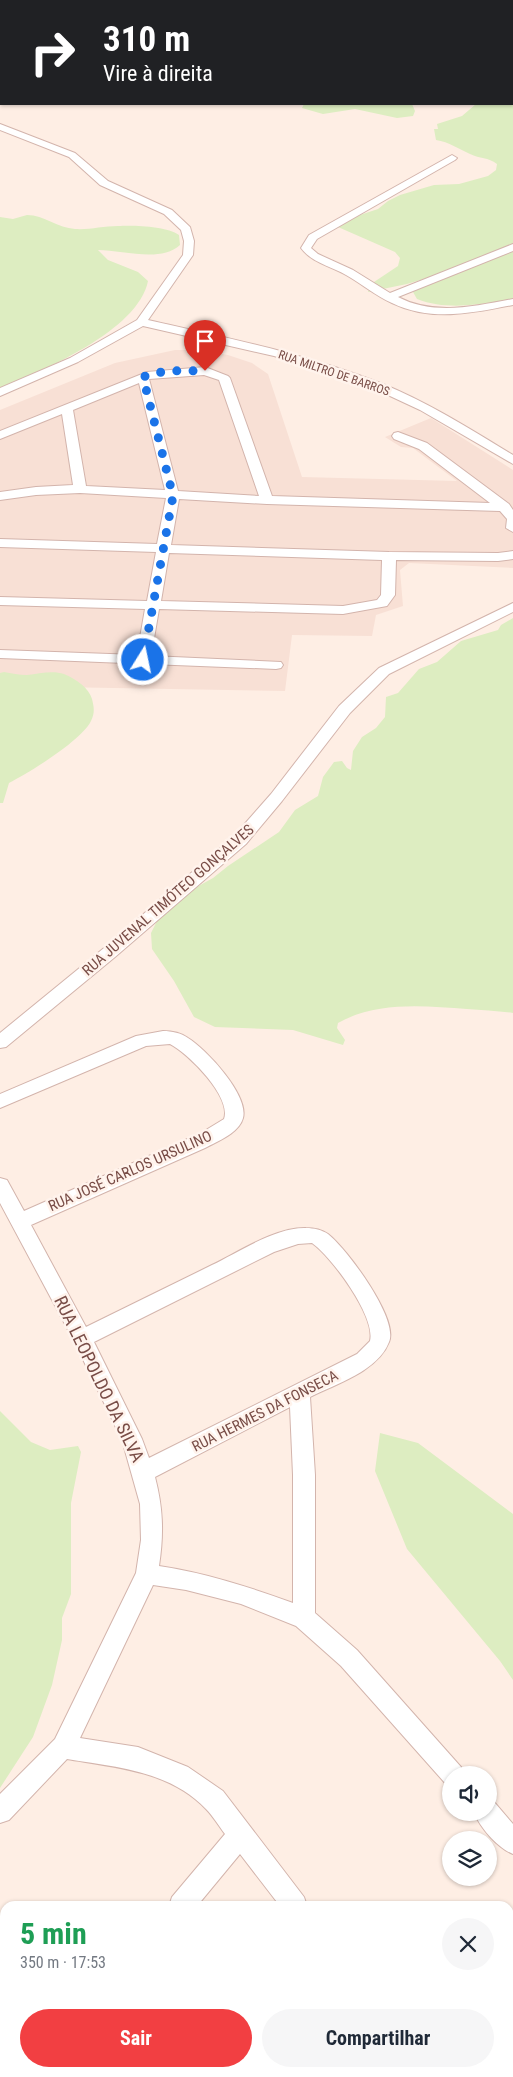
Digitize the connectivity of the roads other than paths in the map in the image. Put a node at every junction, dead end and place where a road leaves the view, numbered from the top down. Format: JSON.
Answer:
{"nodes":[{"id":1,"x":0,"y":127,"type":"edge"},
{"id":2,"x":452,"y":158,"type":"dead end"},
{"id":3,"x":513,"y":247,"type":"edge"},
{"id":4,"x":389,"y":297,"type":"junction"},
{"id":5,"x":513,"y":302,"type":"edge"},
{"id":6,"x":141,"y":322,"type":"junction"},
{"id":7,"x":143,"y":377,"type":"junction"},
{"id":8,"x":0,"y":392,"type":"edge"},
{"id":9,"x":67,"y":408,"type":"junction"},
{"id":10,"x":0,"y":435,"type":"edge"},
{"id":11,"x":398,"y":436,"type":"dead end"},
{"id":12,"x":513,"y":460,"type":"edge"},
{"id":13,"x":80,"y":490,"type":"junction"},
{"id":14,"x":0,"y":496,"type":"edge"},
{"id":15,"x":173,"y":496,"type":"junction"},
{"id":16,"x":267,"y":500,"type":"junction"},
{"id":17,"x":504,"y":507,"type":"junction"},
{"id":18,"x":513,"y":528,"type":"edge"},
{"id":19,"x":0,"y":543,"type":"edge"},
{"id":20,"x":163,"y":548,"type":"junction"},
{"id":21,"x":513,"y":554,"type":"edge"},
{"id":22,"x":388,"y":556,"type":"junction"},
{"id":23,"x":0,"y":600,"type":"edge"},
{"id":24,"x":153,"y":604,"type":"junction"},
{"id":25,"x":513,"y":607,"type":"edge"},
{"id":26,"x":0,"y":654,"type":"edge"},
{"id":27,"x":143,"y":660,"type":"junction"},
{"id":28,"x":276,"y":665,"type":"dead end"},
{"id":29,"x":0,"y":1042,"type":"edge"},
{"id":30,"x":0,"y":1101,"type":"edge"},
{"id":31,"x":0,"y":1184,"type":"edge"},
{"id":32,"x":20,"y":1221,"type":"junction"},
{"id":33,"x":82,"y":1338,"type":"junction"},
{"id":34,"x":300,"y":1394,"type":"junction"},
{"id":35,"x":143,"y":1472,"type":"junction"},
{"id":36,"x":147,"y":1574,"type":"junction"},
{"id":37,"x":304,"y":1618,"type":"junction"},
{"id":38,"x":63,"y":1747,"type":"junction"},
{"id":39,"x":445,"y":1766,"type":"edge"},
{"id":40,"x":0,"y":1811,"type":"edge"},
{"id":41,"x":494,"y":1821,"type":"edge"},
{"id":42,"x":241,"y":1833,"type":"junction"},
{"id":43,"x":513,"y":1842,"type":"edge"},
{"id":44,"x":185,"y":1901,"type":"edge"},
{"id":45,"x":291,"y":1901,"type":"edge"}],
"edges":[{"from":1,"to":6,"type":"street"},
{"from":2,"to":4,"type":"street"},
{"from":3,"to":4,"type":"street"},
{"from":4,"to":5,"type":"street"},
{"from":6,"to":8,"type":"street"},
{"from":6,"to":12,"type":"street","name":"RUA MILTRO DE BARROS"},
{"from":7,"to":9,"type":"street"},
{"from":7,"to":15,"type":"street"},
{"from":7,"to":16,"type":"street"},
{"from":9,"to":10,"type":"street"},
{"from":9,"to":13,"type":"street"},
{"from":11,"to":17,"type":"street"},
{"from":13,"to":14,"type":"street"},
{"from":13,"to":15,"type":"street"},
{"from":15,"to":16,"type":"street"},
{"from":15,"to":20,"type":"street"},
{"from":16,"to":17,"type":"street"},
{"from":17,"to":18,"type":"street"},
{"from":19,"to":20,"type":"street"},
{"from":20,"to":22,"type":"street"},
{"from":20,"to":24,"type":"street"},
{"from":21,"to":22,"type":"street"},
{"from":22,"to":24,"type":"street"},
{"from":23,"to":24,"type":"street"},
{"from":24,"to":27,"type":"street"},
{"from":25,"to":29,"type":"street","name":"RUA JUVENAL TIMÓTEO GONÇALVES"},
{"from":26,"to":27,"type":"street"},
{"from":27,"to":28,"type":"street"},
{"from":30,"to":32,"type":"street","name":"RUA JOSÉ CARLOS URSULINO"},
{"from":31,"to":32,"type":"street","name":"RUA LEOPOLDO DA SILVA"},
{"from":32,"to":33,"type":"street","name":"RUA LEOPOLDO DA SILVA"},
{"from":33,"to":34,"type":"street","name":"RUA HERMES DA FONSECA"},
{"from":33,"to":35,"type":"street","name":"RUA LEOPOLDO DA SILVA"},
{"from":34,"to":35,"type":"street","name":"RUA HERMES DA FONSECA"},
{"from":34,"to":37,"type":"street"},
{"from":35,"to":36,"type":"street","name":"RUA LEOPOLDO DA SILVA"},
{"from":36,"to":37,"type":"street"},
{"from":36,"to":38,"type":"street","name":"RUA LEOPOLDO DA SILVA"},
{"from":37,"to":39,"type":"street"},
{"from":38,"to":40,"type":"street","name":"RUA LEOPOLDO DA SILVA"},
{"from":38,"to":42,"type":"street"},
{"from":41,"to":43,"type":"street"},
{"from":42,"to":44,"type":"street"},
{"from":42,"to":45,"type":"street"}]}
